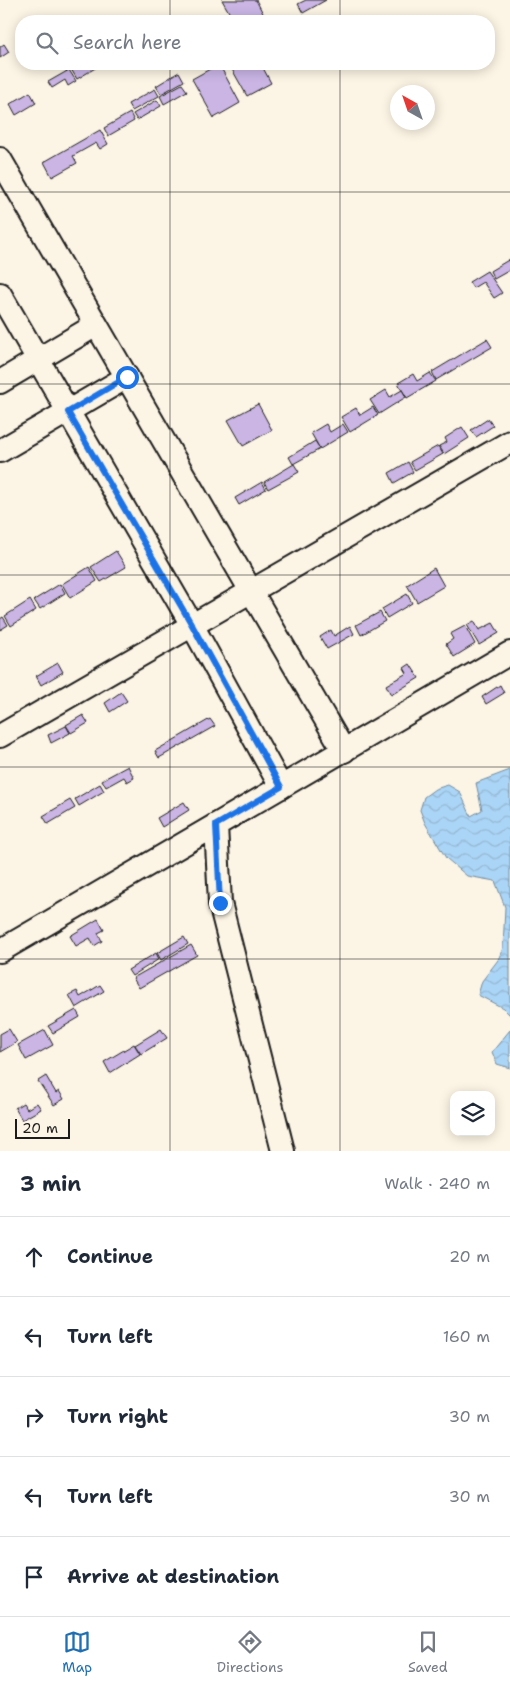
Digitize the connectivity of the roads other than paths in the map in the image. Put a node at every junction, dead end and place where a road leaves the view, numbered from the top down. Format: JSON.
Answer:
{"nodes":[{"id":1,"x":0,"y":159,"type":"edge"},
{"id":2,"x":0,"y":294,"type":"edge"},
{"id":3,"x":96,"y":325,"type":"junction"},
{"id":4,"x":38,"y":360,"type":"junction"},
{"id":5,"x":127,"y":377,"type":"junction"},
{"id":6,"x":0,"y":382,"type":"edge"},
{"id":7,"x":68,"y":412,"type":"junction"},
{"id":8,"x":510,"y":442,"type":"edge"},
{"id":9,"x":0,"y":451,"type":"edge"},
{"id":10,"x":251,"y":591,"type":"junction"},
{"id":11,"x":192,"y":625,"type":"junction"},
{"id":12,"x":510,"y":653,"type":"edge"},
{"id":13,"x":0,"y":736,"type":"edge"},
{"id":14,"x":344,"y":751,"type":"junction"},
{"id":15,"x":281,"y":787,"type":"junction"},
{"id":16,"x":216,"y":825,"type":"junction"},
{"id":17,"x":0,"y":952,"type":"edge"},
{"id":18,"x":283,"y":1151,"type":"edge"}],
"edges":[{"from":1,"to":3,"type":"street"},
{"from":2,"to":4,"type":"street"},
{"from":3,"to":4,"type":"street"},
{"from":3,"to":5,"type":"street"},
{"from":4,"to":6,"type":"street"},
{"from":4,"to":7,"type":"street"},
{"from":5,"to":7,"type":"street"},
{"from":5,"to":10,"type":"street"},
{"from":7,"to":9,"type":"street"},
{"from":7,"to":11,"type":"street"},
{"from":8,"to":10,"type":"street"},
{"from":10,"to":11,"type":"street"},
{"from":10,"to":14,"type":"street"},
{"from":11,"to":13,"type":"street"},
{"from":11,"to":15,"type":"street"},
{"from":12,"to":14,"type":"street"},
{"from":14,"to":15,"type":"street"},
{"from":15,"to":16,"type":"street"},
{"from":16,"to":17,"type":"street"},
{"from":16,"to":18,"type":"street"}]}
